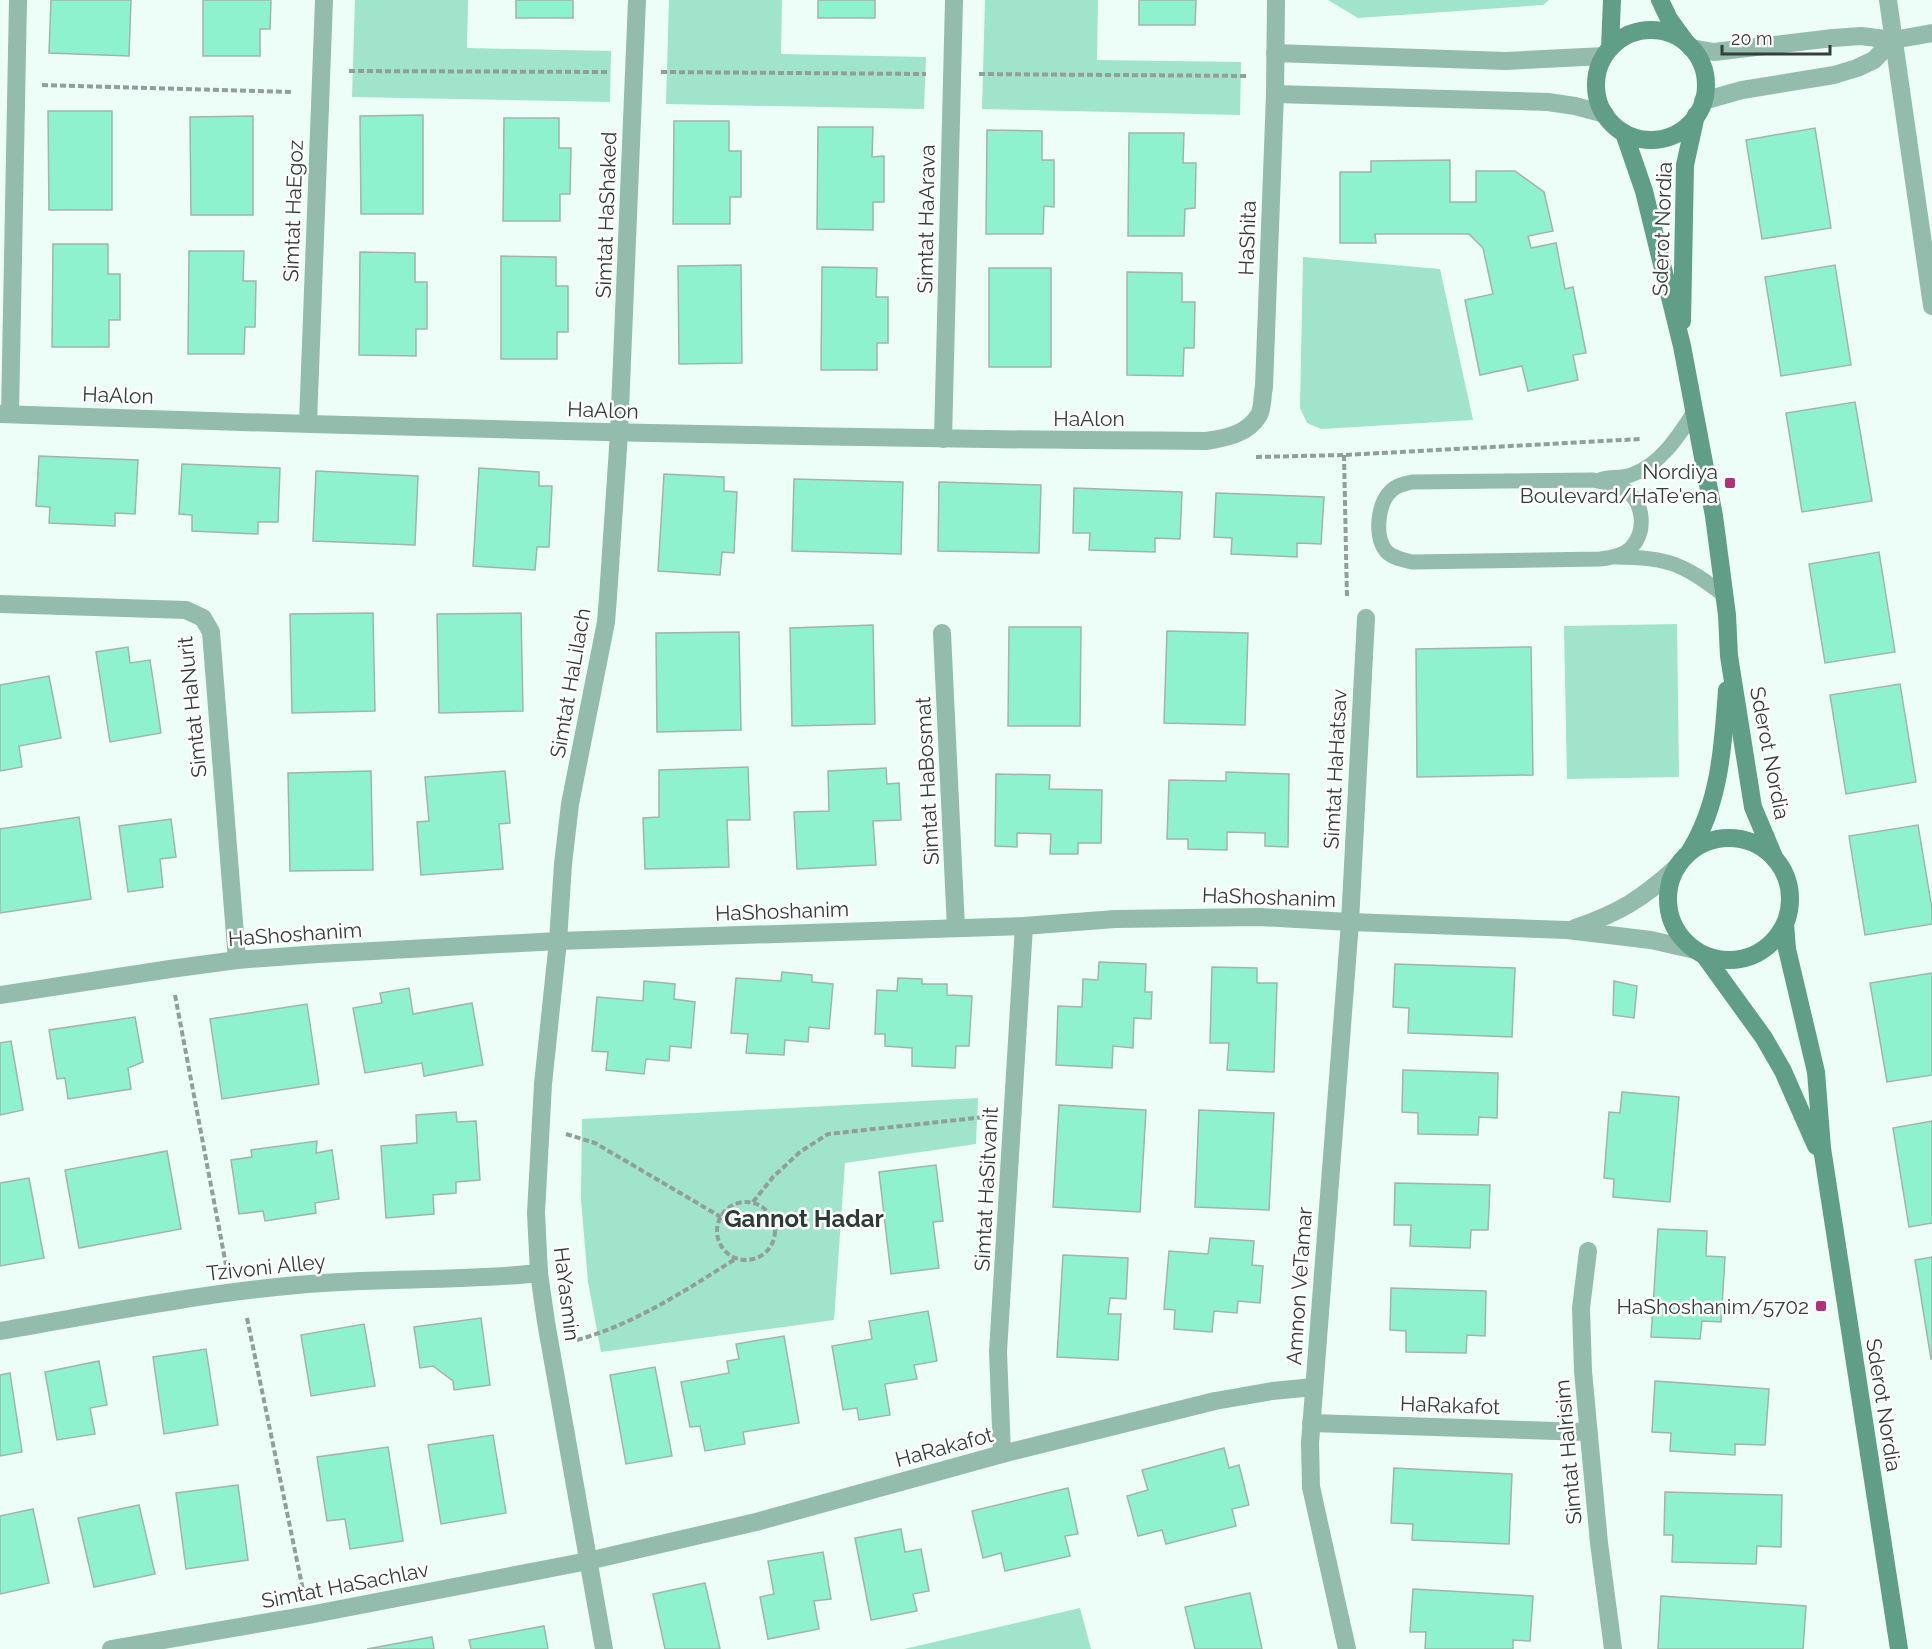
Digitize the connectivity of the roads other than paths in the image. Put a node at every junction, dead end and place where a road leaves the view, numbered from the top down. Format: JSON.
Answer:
{"nodes":[{"id":1,"x":18,"y":0,"type":"edge"},
{"id":2,"x":324,"y":0,"type":"edge"},
{"id":3,"x":637,"y":0,"type":"edge"},
{"id":4,"x":954,"y":0,"type":"edge"},
{"id":5,"x":1276,"y":0,"type":"edge"},
{"id":6,"x":1612,"y":0,"type":"edge"},
{"id":7,"x":1660,"y":0,"type":"edge"},
{"id":8,"x":1888,"y":0,"type":"edge"},
{"id":9,"x":1932,"y":33,"type":"edge"},
{"id":10,"x":1893,"y":40,"type":"junction"},
{"id":11,"x":1688,"y":45,"type":"junction"},
{"id":12,"x":1607,"y":52,"type":"junction"},
{"id":13,"x":1275,"y":53,"type":"junction"},
{"id":14,"x":1275,"y":85,"type":"junction"},
{"id":15,"x":1700,"y":108,"type":"junction"},
{"id":16,"x":1605,"y":114,"type":"junction"},
{"id":17,"x":1624,"y":133,"type":"junction"},
{"id":18,"x":1932,"y":306,"type":"edge"},
{"id":19,"x":1682,"y":346,"type":"junction"},
{"id":20,"x":1694,"y":412,"type":"junction"},
{"id":21,"x":5,"y":414,"type":"edge"},
{"id":22,"x":308,"y":423,"type":"junction"},
{"id":23,"x":619,"y":433,"type":"junction"},
{"id":24,"x":943,"y":439,"type":"junction"},
{"id":25,"x":1206,"y":441,"type":"joint"},
{"id":26,"x":1593,"y":480,"type":"junction"},
{"id":27,"x":1616,"y":557,"type":"junction"},
{"id":28,"x":1725,"y":596,"type":"junction"},
{"id":29,"x":0,"y":604,"type":"edge"},
{"id":30,"x":1366,"y":618,"type":"road end"},
{"id":31,"x":942,"y":633,"type":"dead end"},
{"id":32,"x":1729,"y":656,"type":"junction"},
{"id":33,"x":1774,"y":857,"type":"junction"},
{"id":34,"x":1683,"y":860,"type":"junction"},
{"id":35,"x":1350,"y":922,"type":"junction"},
{"id":36,"x":1785,"y":924,"type":"junction"},
{"id":37,"x":1024,"y":926,"type":"junction"},
{"id":38,"x":956,"y":928,"type":"junction"},
{"id":39,"x":1567,"y":930,"type":"junction"},
{"id":40,"x":558,"y":941,"type":"junction"},
{"id":41,"x":1699,"y":952,"type":"junction"},
{"id":42,"x":237,"y":960,"type":"junction"},
{"id":43,"x":0,"y":995,"type":"edge"},
{"id":44,"x":1825,"y":1167,"type":"junction"},
{"id":45,"x":1588,"y":1251,"type":"dead end"},
{"id":46,"x":538,"y":1273,"type":"junction"},
{"id":47,"x":0,"y":1331,"type":"edge"},
{"id":48,"x":1314,"y":1387,"type":"junction"},
{"id":49,"x":1311,"y":1423,"type":"junction"},
{"id":50,"x":1587,"y":1432,"type":"junction"},
{"id":51,"x":1002,"y":1454,"type":"junction"},
{"id":52,"x":588,"y":1561,"type":"junction"},
{"id":53,"x":111,"y":1649,"type":"edge"},
{"id":54,"x":604,"y":1649,"type":"edge"},
{"id":55,"x":1347,"y":1649,"type":"edge"},
{"id":56,"x":1613,"y":1649,"type":"edge"},
{"id":57,"x":1899,"y":1649,"type":"edge"}],
"edges":[{"from":1,"to":21,"type":"street"},
{"from":2,"to":22,"type":"street","name":"Simtat HaEgoz"},
{"from":3,"to":23,"type":"street","name":"Simtat HaShaked"},
{"from":4,"to":24,"type":"street","name":"Simtat HaArava"},
{"from":5,"to":13,"type":"street","name":"HaShita"},
{"from":6,"to":12,"type":"street"},
{"from":7,"to":11,"type":"street"},
{"from":8,"to":10,"type":"street"},
{"from":9,"to":10,"type":"street"},
{"from":10,"to":11,"type":"street"},
{"from":10,"to":15,"type":"street"},
{"from":10,"to":18,"type":"street"},
{"from":11,"to":12,"type":"street"},
{"from":11,"to":15,"type":"street"},
{"from":12,"to":13,"type":"street"},
{"from":12,"to":16,"type":"street"},
{"from":13,"to":14,"type":"street","name":"HaShita"},
{"from":14,"to":16,"type":"street"},
{"from":14,"to":25,"type":"street","name":"HaShita"},
{"from":15,"to":17,"type":"street"},
{"from":15,"to":19,"type":"street","name":"Sderot Nordia"},
{"from":16,"to":17,"type":"street"},
{"from":17,"to":19,"type":"street","name":"Sderot Nordia"},
{"from":19,"to":20,"type":"street","name":"Sderot Nordia"},
{"from":20,"to":26,"type":"lane"},
{"from":20,"to":28,"type":"street","name":"Sderot Nordia"},
{"from":21,"to":22,"type":"street","name":"HaAlon"},
{"from":22,"to":23,"type":"street","name":"HaAlon"},
{"from":23,"to":24,"type":"street","name":"HaAlon"},
{"from":23,"to":40,"type":"street","name":"Simtat HaLilach"},
{"from":24,"to":25,"type":"street","name":"HaAlon"},
{"from":26,"to":27,"type":"lane"},
{"from":26,"to":27,"type":"lane"},
{"from":27,"to":28,"type":"lane"},
{"from":28,"to":32,"type":"street","name":"Sderot Nordia"},
{"from":29,"to":42,"type":"street","name":"Simtat HaNurit"},
{"from":30,"to":35,"type":"street","name":"Simtat HaHatsav"},
{"from":31,"to":38,"type":"street","name":"Simtat HaBosmat"},
{"from":32,"to":33,"type":"street","name":"Sderot Nordia"},
{"from":32,"to":34,"type":"street","name":"Sderot Nordia"},
{"from":33,"to":34,"type":"street"},
{"from":33,"to":36,"type":"street"},
{"from":34,"to":39,"type":"street","name":"HaShoshanim"},
{"from":34,"to":41,"type":"street"},
{"from":35,"to":37,"type":"street","name":"HaShoshanim"},
{"from":35,"to":39,"type":"street","name":"HaShoshanim"},
{"from":35,"to":48,"type":"street","name":"Amnon VeTamar"},
{"from":36,"to":41,"type":"street"},
{"from":36,"to":44,"type":"street","name":"Sderot Nordia"},
{"from":37,"to":38,"type":"street","name":"HaShoshanim"},
{"from":37,"to":51,"type":"street","name":"Simtat HaSitvanit"},
{"from":38,"to":40,"type":"street","name":"HaShoshanim"},
{"from":39,"to":41,"type":"street","name":"HaShoshanim"},
{"from":40,"to":42,"type":"street","name":"HaShoshanim"},
{"from":40,"to":46,"type":"street","name":"HaYasmin"},
{"from":41,"to":44,"type":"street","name":"Sderot Nordia"},
{"from":42,"to":43,"type":"street","name":"HaShoshanim"},
{"from":44,"to":57,"type":"street","name":"Sderot Nordia"},
{"from":45,"to":50,"type":"street","name":"Simtat HaIrisim"},
{"from":46,"to":47,"type":"street","name":"Tzivoni Alley"},
{"from":46,"to":52,"type":"street","name":"HaYasmin"},
{"from":48,"to":49,"type":"street","name":"Amnon VeTamar"},
{"from":48,"to":51,"type":"street","name":"HaRakafot"},
{"from":49,"to":50,"type":"street","name":"HaRakafot"},
{"from":49,"to":55,"type":"street","name":"Amnon VeTamar"},
{"from":50,"to":56,"type":"street","name":"Simtat HaIrisim"},
{"from":51,"to":52,"type":"street","name":"HaRakafot"},
{"from":52,"to":53,"type":"street","name":"Simtat HaSachlav"},
{"from":52,"to":54,"type":"street","name":"HaYasmin"}]}
